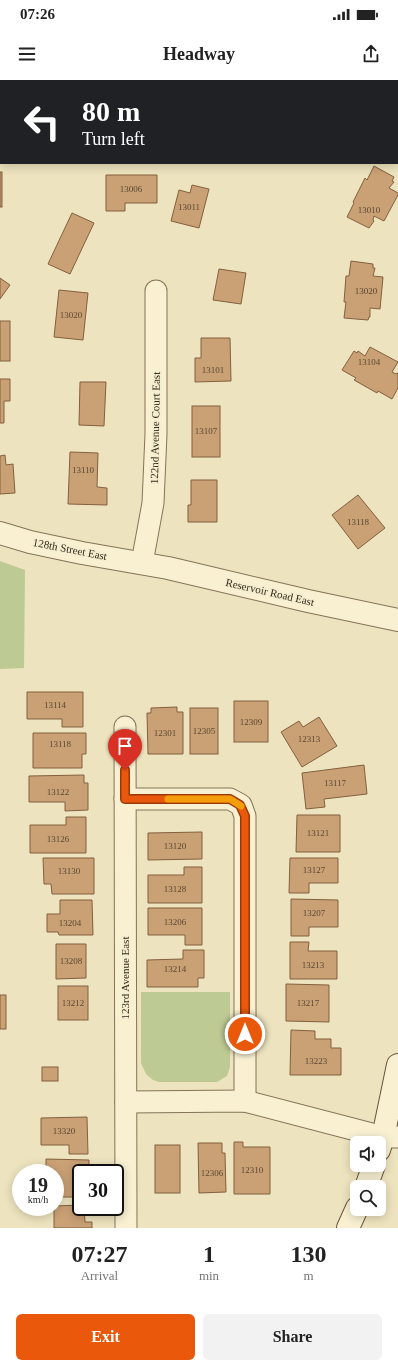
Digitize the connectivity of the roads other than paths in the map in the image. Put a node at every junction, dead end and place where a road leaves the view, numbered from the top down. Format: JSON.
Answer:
{"nodes":[{"id":1,"x":156,"y":291,"type":"dead end"},
{"id":2,"x":0,"y":533,"type":"edge"},
{"id":3,"x":142,"y":563,"type":"junction"},
{"id":4,"x":398,"y":620,"type":"edge"},
{"id":5,"x":125,"y":727,"type":"dead end"},
{"id":6,"x":125,"y":799,"type":"junction"},
{"id":7,"x":398,"y":1065,"type":"edge"},
{"id":8,"x":244,"y":1101,"type":"junction"},
{"id":9,"x":126,"y":1102,"type":"junction"},
{"id":10,"x":387,"y":1141,"type":"edge"},
{"id":11,"x":353,"y":1216,"type":"edge"},
{"id":12,"x":126,"y":1228,"type":"edge"},
{"id":13,"x":348,"y":1228,"type":"edge"}],
"edges":[{"from":1,"to":3,"type":"street","name":"122nd Avenue Court East"},
{"from":2,"to":3,"type":"street","name":"128th Street East"},
{"from":3,"to":4,"type":"street","name":"Reservoir Road East"},
{"from":5,"to":6,"type":"street","name":"123rd Avenue East"},
{"from":6,"to":8,"type":"street"},
{"from":6,"to":9,"type":"street","name":"123rd Avenue East"},
{"from":7,"to":10,"type":"street"},
{"from":8,"to":9,"type":"street"},
{"from":8,"to":10,"type":"street"},
{"from":9,"to":12,"type":"street","name":"123rd Avenue East"},
{"from":11,"to":13,"type":"street"}]}
